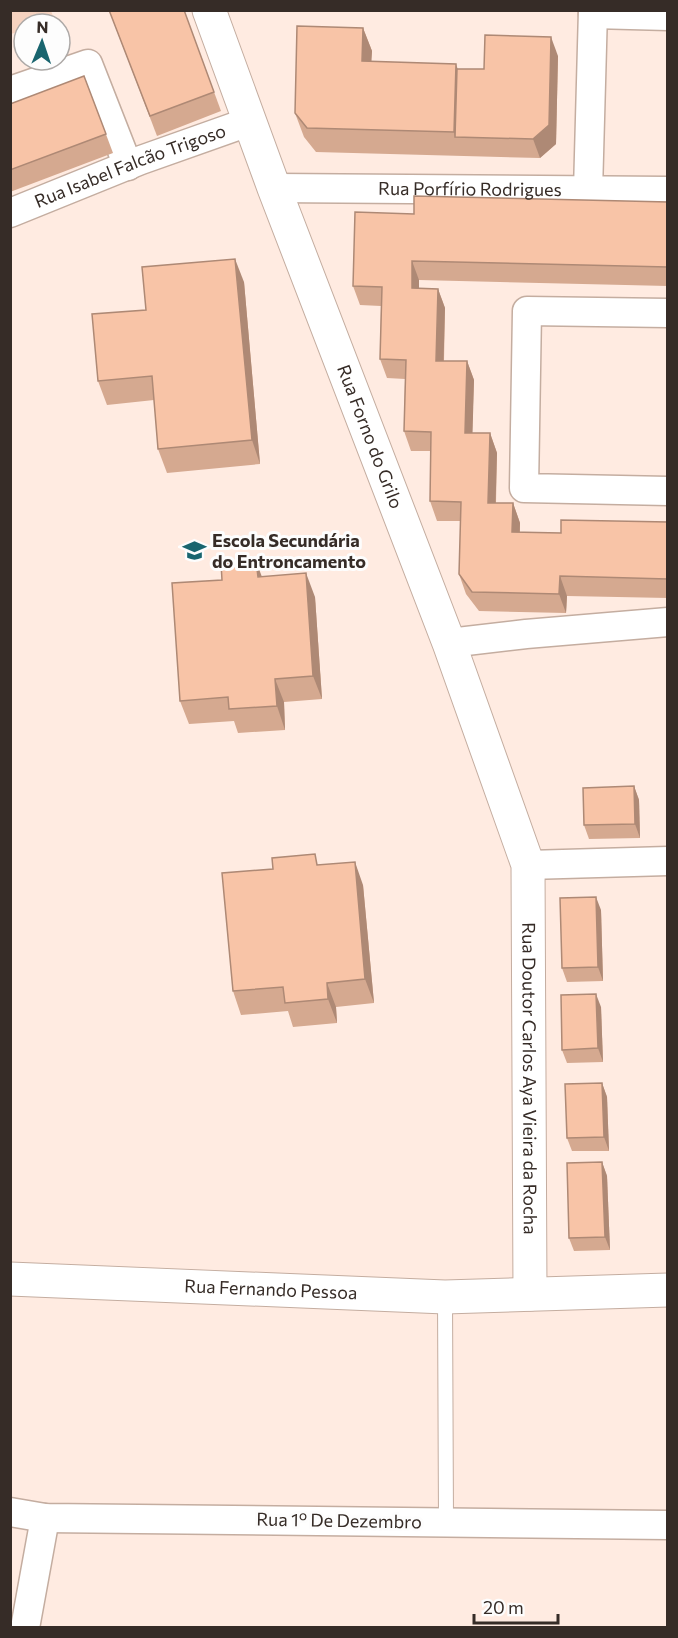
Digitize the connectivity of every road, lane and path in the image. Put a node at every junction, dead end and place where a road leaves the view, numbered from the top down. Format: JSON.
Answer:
{"nodes":[{"id":1,"x":209,"y":10,"type":"edge"},
{"id":2,"x":593,"y":12,"type":"edge"},
{"id":3,"x":668,"y":16,"type":"edge"},
{"id":4,"x":10,"y":91,"type":"edge"},
{"id":5,"x":251,"y":121,"type":"junction"},
{"id":6,"x":128,"y":166,"type":"junction"},
{"id":7,"x":274,"y":188,"type":"junction"},
{"id":8,"x":668,"y":191,"type":"edge"},
{"id":9,"x":588,"y":192,"type":"junction"},
{"id":10,"x":10,"y":213,"type":"edge"},
{"id":11,"x":668,"y":314,"type":"edge"},
{"id":12,"x":668,"y":491,"type":"edge"},
{"id":13,"x":668,"y":622,"type":"edge"},
{"id":14,"x":448,"y":643,"type":"junction"},
{"id":15,"x":668,"y":861,"type":"edge"},
{"id":16,"x":528,"y":865,"type":"junction"},
{"id":17,"x":10,"y":1279,"type":"edge"},
{"id":18,"x":668,"y":1290,"type":"edge"},
{"id":19,"x":530,"y":1294,"type":"junction"},
{"id":20,"x":445,"y":1297,"type":"junction"},
{"id":21,"x":10,"y":1512,"type":"edge"},
{"id":22,"x":45,"y":1518,"type":"junction"},
{"id":23,"x":446,"y":1522,"type":"junction"},
{"id":24,"x":668,"y":1525,"type":"edge"},
{"id":25,"x":25,"y":1628,"type":"edge"}],
"edges":[{"from":1,"to":5,"type":"street","name":"Rua Forno do Grilo"},
{"from":2,"to":3,"type":"street"},
{"from":2,"to":9,"type":"street"},
{"from":4,"to":6,"type":"street"},
{"from":5,"to":6,"type":"street","name":"Rua Isabel Falcão Trigoso"},
{"from":5,"to":7,"type":"street","name":"Rua Forno do Grilo"},
{"from":6,"to":10,"type":"street","name":"Rua Isabel Falcão Trigoso"},
{"from":7,"to":9,"type":"street","name":"Rua Porfírio Rodrigues"},
{"from":7,"to":14,"type":"street","name":"Rua Forno do Grilo"},
{"from":8,"to":9,"type":"street","name":"Rua Porfírio Rodrigues"},
{"from":11,"to":12,"type":"street"},
{"from":13,"to":14,"type":"street"},
{"from":14,"to":16,"type":"street","name":"Rua Forno do Grilo"},
{"from":15,"to":16,"type":"street"},
{"from":16,"to":19,"type":"street","name":"Rua Doutor Carlos Aya Vieira da Rocha"},
{"from":17,"to":20,"type":"street","name":"Rua Fernando Pessoa"},
{"from":18,"to":19,"type":"street","name":"Rua Fernando Pessoa"},
{"from":19,"to":20,"type":"street","name":"Rua Fernando Pessoa"},
{"from":20,"to":23,"type":"lane"},
{"from":21,"to":22,"type":"street","name":"Rua 1º De Dezembro"},
{"from":22,"to":23,"type":"street","name":"Rua 1º De Dezembro"},
{"from":22,"to":25,"type":"street"},
{"from":23,"to":24,"type":"street","name":"Rua 1º De Dezembro"}]}
